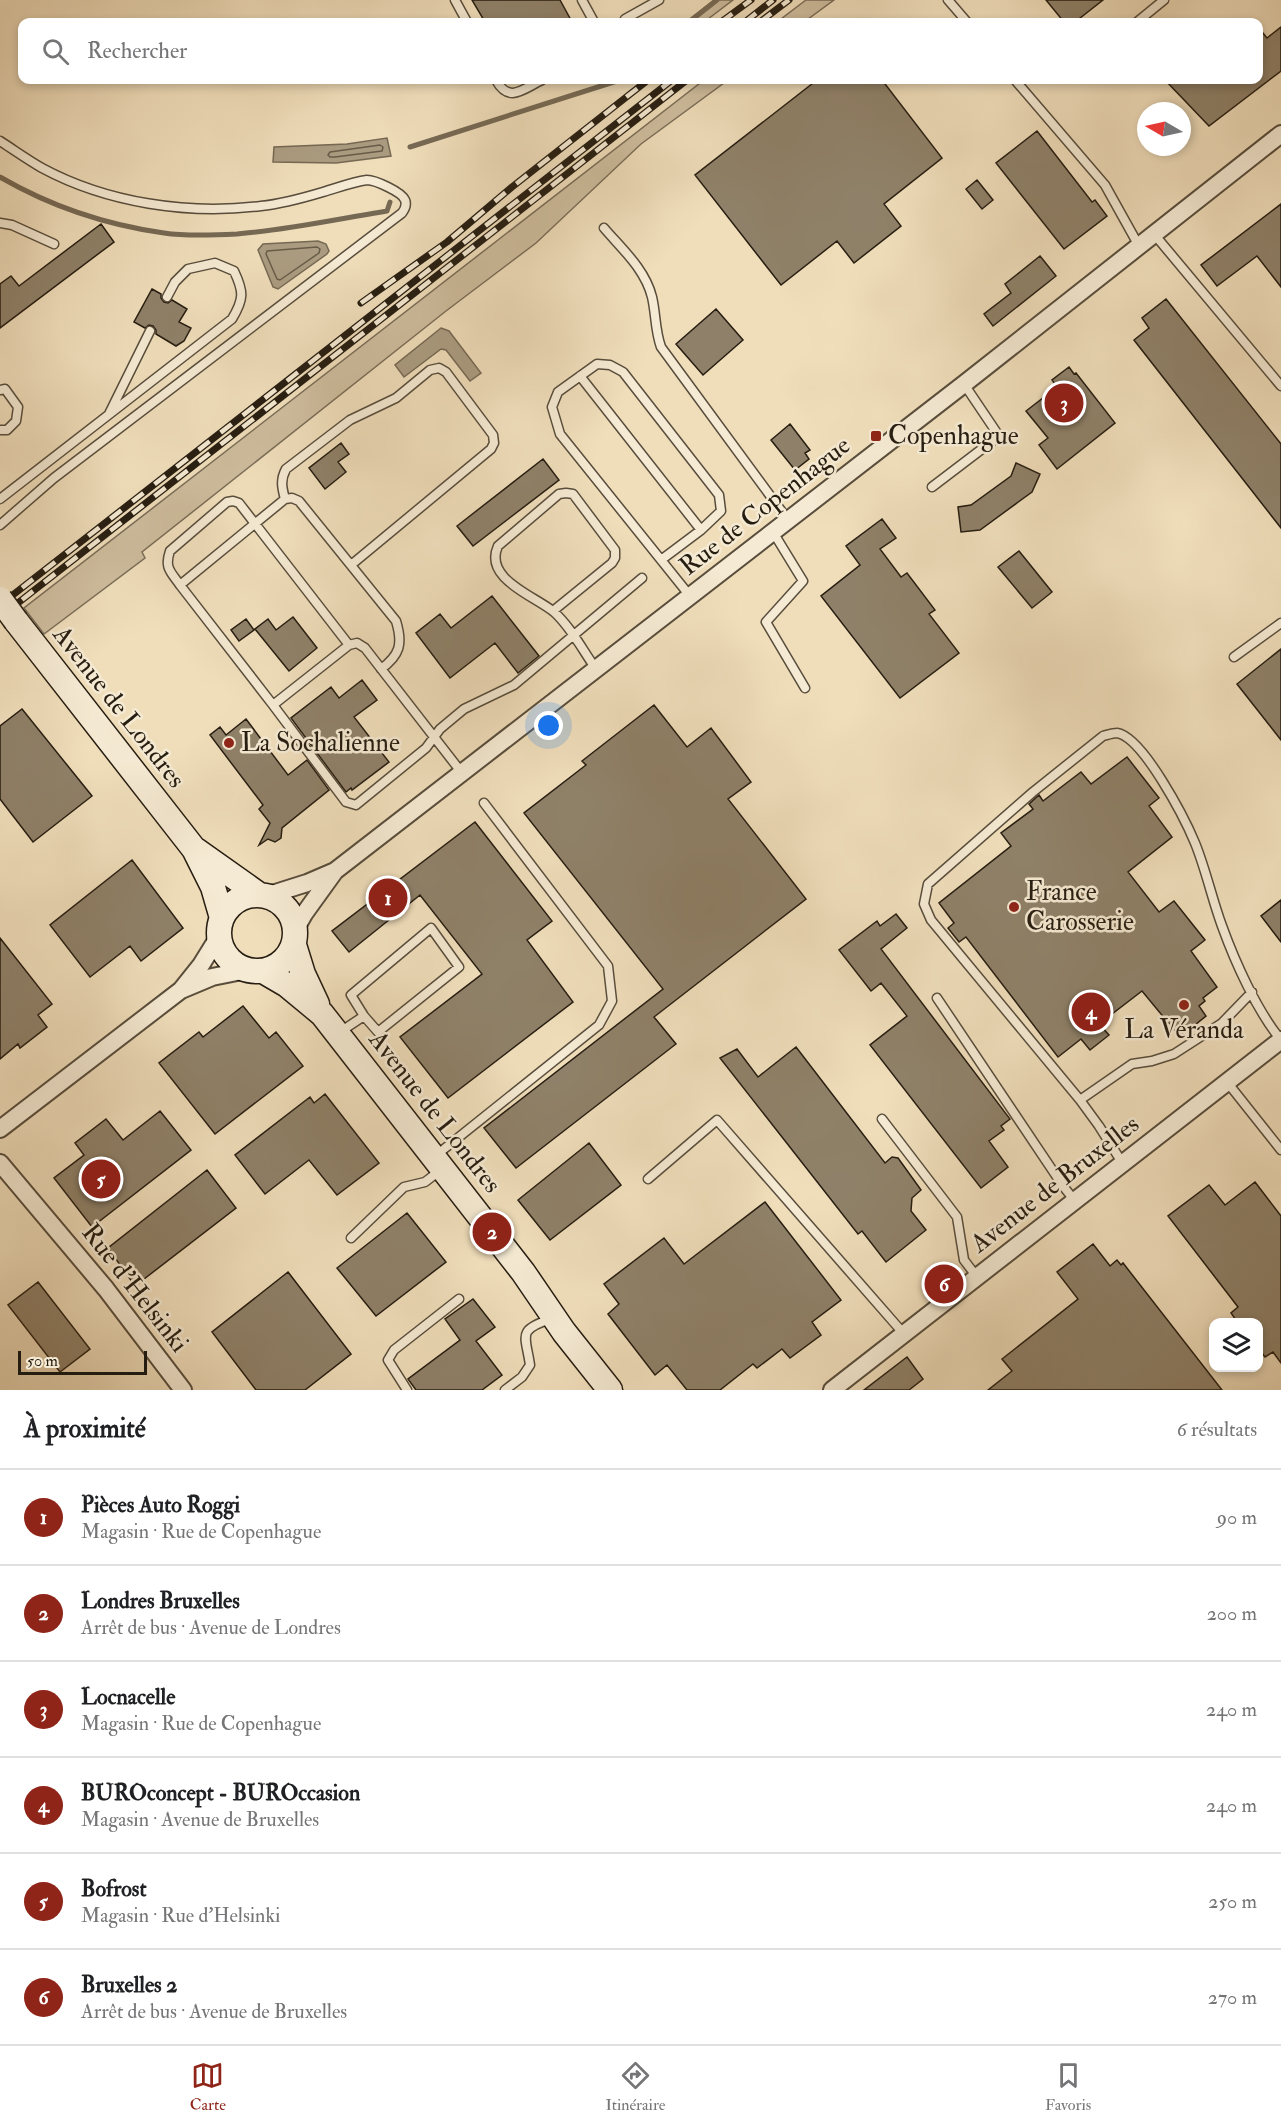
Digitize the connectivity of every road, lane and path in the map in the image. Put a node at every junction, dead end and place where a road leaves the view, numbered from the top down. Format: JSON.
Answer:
{"nodes":[{"id":1,"x":455,"y":0,"type":"edge"},
{"id":2,"x":582,"y":0,"type":"edge"},
{"id":3,"x":659,"y":0,"type":"edge"},
{"id":4,"x":948,"y":0,"type":"edge"},
{"id":5,"x":1164,"y":0,"type":"edge"},
{"id":6,"x":465,"y":18,"type":"edge"},
{"id":7,"x":592,"y":18,"type":"edge"},
{"id":8,"x":627,"y":18,"type":"edge"},
{"id":9,"x":964,"y":18,"type":"edge"},
{"id":10,"x":1142,"y":18,"type":"edge"},
{"id":11,"x":498,"y":84,"type":"edge"},
{"id":12,"x":534,"y":84,"type":"edge"},
{"id":13,"x":1018,"y":84,"type":"edge"},
{"id":14,"x":1281,"y":134,"type":"edge"},
{"id":15,"x":0,"y":141,"type":"edge"},
{"id":16,"x":0,"y":223,"type":"edge"},
{"id":17,"x":604,"y":228,"type":"dead end"},
{"id":18,"x":1154,"y":234,"type":"junction"},
{"id":19,"x":54,"y":244,"type":"dead end"},
{"id":20,"x":1139,"y":246,"type":"junction"},
{"id":21,"x":167,"y":297,"type":"dead end"},
{"id":22,"x":150,"y":331,"type":"dead end"},
{"id":23,"x":580,"y":376,"type":"junction"},
{"id":24,"x":964,"y":384,"type":"junction"},
{"id":25,"x":1281,"y":386,"type":"edge"},
{"id":26,"x":0,"y":390,"type":"edge"},
{"id":27,"x":108,"y":416,"type":"junction"},
{"id":28,"x":0,"y":430,"type":"edge"},
{"id":29,"x":932,"y":487,"type":"dead end"},
{"id":30,"x":0,"y":499,"type":"edge"},
{"id":31,"x":285,"y":499,"type":"junction"},
{"id":32,"x":788,"y":520,"type":"junction"},
{"id":33,"x":254,"y":524,"type":"junction"},
{"id":34,"x":0,"y":525,"type":"edge"},
{"id":35,"x":701,"y":530,"type":"junction"},
{"id":36,"x":773,"y":532,"type":"junction"},
{"id":37,"x":661,"y":560,"type":"junction"},
{"id":38,"x":351,"y":565,"type":"junction"},
{"id":39,"x":642,"y":578,"type":"dead end"},
{"id":40,"x":180,"y":585,"type":"junction"},
{"id":41,"x":690,"y":596,"type":"junction"},
{"id":42,"x":0,"y":599,"type":"edge"},
{"id":43,"x":553,"y":611,"type":"junction"},
{"id":44,"x":1281,"y":623,"type":"edge"},
{"id":45,"x":573,"y":637,"type":"junction"},
{"id":46,"x":350,"y":645,"type":"junction"},
{"id":47,"x":1234,"y":657,"type":"dead end"},
{"id":48,"x":381,"y":669,"type":"junction"},
{"id":49,"x":597,"y":669,"type":"junction"},
{"id":50,"x":805,"y":688,"type":"dead end"},
{"id":51,"x":273,"y":705,"type":"junction"},
{"id":52,"x":434,"y":738,"type":"junction"},
{"id":53,"x":462,"y":773,"type":"junction"},
{"id":54,"x":484,"y":803,"type":"dead end"},
{"id":55,"x":194,"y":849,"type":"junction"},
{"id":56,"x":335,"y":872,"type":"junction"},
{"id":57,"x":262,"y":895,"type":"junction"},
{"id":58,"x":220,"y":927,"type":"junction"},
{"id":59,"x":294,"y":937,"type":"junction"},
{"id":60,"x":255,"y":970,"type":"junction"},
{"id":61,"x":181,"y":990,"type":"junction"},
{"id":62,"x":1252,"y":992,"type":"junction"},
{"id":63,"x":937,"y":998,"type":"dead end"},
{"id":64,"x":322,"y":1014,"type":"junction"},
{"id":65,"x":364,"y":1016,"type":"junction"},
{"id":66,"x":337,"y":1034,"type":"junction"},
{"id":67,"x":1281,"y":1040,"type":"edge"},
{"id":68,"x":1227,"y":1082,"type":"junction"},
{"id":69,"x":1080,"y":1100,"type":"junction"},
{"id":70,"x":882,"y":1119,"type":"dead end"},
{"id":71,"x":0,"y":1130,"type":"edge"},
{"id":72,"x":1281,"y":1150,"type":"edge"},
{"id":73,"x":438,"y":1162,"type":"junction"},
{"id":74,"x":0,"y":1163,"type":"edge"},
{"id":75,"x":1123,"y":1164,"type":"junction"},
{"id":76,"x":648,"y":1179,"type":"dead end"},
{"id":77,"x":1075,"y":1201,"type":"junction"},
{"id":78,"x":351,"y":1238,"type":"dead end"},
{"id":79,"x":977,"y":1277,"type":"junction"},
{"id":80,"x":459,"y":1299,"type":"dead end"},
{"id":81,"x":554,"y":1318,"type":"junction"},
{"id":82,"x":904,"y":1334,"type":"junction"},
{"id":83,"x":183,"y":1390,"type":"edge"},
{"id":84,"x":407,"y":1390,"type":"edge"},
{"id":85,"x":505,"y":1390,"type":"edge"},
{"id":86,"x":610,"y":1390,"type":"edge"},
{"id":87,"x":832,"y":1390,"type":"edge"}],
"edges":[{"from":1,"to":6,"type":"lane"},
{"from":2,"to":7,"type":"lane"},
{"from":3,"to":8,"type":"lane"},
{"from":4,"to":9,"type":"lane"},
{"from":5,"to":10,"type":"lane"},
{"from":11,"to":12,"type":"lane"},
{"from":13,"to":20,"type":"lane"},
{"from":14,"to":18,"type":"street","name":"Rue de Copenhague"},
{"from":15,"to":34,"type":"lane"},
{"from":16,"to":19,"type":"lane"},
{"from":17,"to":32,"type":"lane"},
{"from":18,"to":20,"type":"street","name":"Rue de Copenhague"},
{"from":18,"to":25,"type":"lane"},
{"from":20,"to":24,"type":"street","name":"Rue de Copenhague"},
{"from":21,"to":27,"type":"lane"},
{"from":22,"to":27,"type":"lane"},
{"from":23,"to":35,"type":"lane"},
{"from":23,"to":35,"type":"lane"},
{"from":23,"to":37,"type":"lane"},
{"from":24,"to":29,"type":"lane"},
{"from":24,"to":32,"type":"street","name":"Rue de Copenhague"},
{"from":26,"to":28,"type":"lane"},
{"from":27,"to":30,"type":"lane"},
{"from":31,"to":33,"type":"lane"},
{"from":31,"to":38,"type":"lane"},
{"from":31,"to":38,"type":"lane"},
{"from":32,"to":36,"type":"street","name":"Rue de Copenhague"},
{"from":33,"to":40,"type":"lane"},
{"from":33,"to":40,"type":"lane"},
{"from":33,"to":46,"type":"lane"},
{"from":35,"to":37,"type":"lane"},
{"from":36,"to":41,"type":"street","name":"Rue de Copenhague"},
{"from":36,"to":50,"type":"lane"},
{"from":37,"to":41,"type":"lane"},
{"from":38,"to":48,"type":"lane"},
{"from":39,"to":45,"type":"lane"},
{"from":40,"to":51,"type":"lane"},
{"from":41,"to":49,"type":"street","name":"Rue de Copenhague"},
{"from":42,"to":55,"type":"street","name":"Avenue de Londres","bridge":true},
{"from":43,"to":43,"type":"lane"},
{"from":43,"to":45,"type":"lane"},
{"from":44,"to":47,"type":"lane"},
{"from":45,"to":49,"type":"lane"},
{"from":45,"to":52,"type":"lane"},
{"from":46,"to":48,"type":"lane"},
{"from":46,"to":51,"type":"lane"},
{"from":48,"to":52,"type":"lane"},
{"from":49,"to":53,"type":"street","name":"Rue de Copenhague"},
{"from":51,"to":52,"type":"lane"},
{"from":52,"to":53,"type":"lane"},
{"from":53,"to":56,"type":"street","name":"Rue de Copenhague"},
{"from":54,"to":73,"type":"lane"},
{"from":55,"to":57,"type":"street","name":"Avenue de Londres"},
{"from":55,"to":58,"type":"street","name":"Avenue de Londres"},
{"from":56,"to":57,"type":"street","name":"Rue de Copenhague"},
{"from":56,"to":59,"type":"street","name":"Rue de Copenhague"},
{"from":57,"to":58,"type":"street"},
{"from":57,"to":59,"type":"street"},
{"from":58,"to":60,"type":"street"},
{"from":58,"to":61,"type":"street"},
{"from":59,"to":60,"type":"street"},
{"from":59,"to":64,"type":"street","name":"Avenue de Londres"},
{"from":60,"to":61,"type":"street"},
{"from":60,"to":64,"type":"street","name":"Avenue de Londres"},
{"from":61,"to":71,"type":"street"},
{"from":62,"to":67,"type":"lane"},
{"from":62,"to":69,"type":"lane"},
{"from":62,"to":69,"type":"lane"},
{"from":63,"to":77,"type":"lane"},
{"from":64,"to":66,"type":"street","name":"Avenue de Londres"},
{"from":65,"to":65,"type":"lane"},
{"from":65,"to":66,"type":"lane"},
{"from":66,"to":73,"type":"street","name":"Avenue de Londres"},
{"from":67,"to":68,"type":"street","name":"Avenue de Bruxelles"},
{"from":68,"to":72,"type":"lane"},
{"from":68,"to":75,"type":"street","name":"Avenue de Bruxelles"},
{"from":69,"to":75,"type":"lane"},
{"from":70,"to":79,"type":"lane"},
{"from":73,"to":78,"type":"lane"},
{"from":73,"to":81,"type":"street","name":"Avenue de Londres"},
{"from":74,"to":83,"type":"street","name":"Rue d'Helsinki"},
{"from":75,"to":77,"type":"street","name":"Avenue de Bruxelles"},
{"from":76,"to":82,"type":"lane"},
{"from":77,"to":79,"type":"street","name":"Avenue de Bruxelles"},
{"from":79,"to":82,"type":"street","name":"Avenue de Bruxelles"},
{"from":80,"to":84,"type":"lane"},
{"from":81,"to":85,"type":"lane"},
{"from":81,"to":86,"type":"street","name":"Avenue de Londres"},
{"from":82,"to":87,"type":"street","name":"Avenue de Bruxelles"}]}
